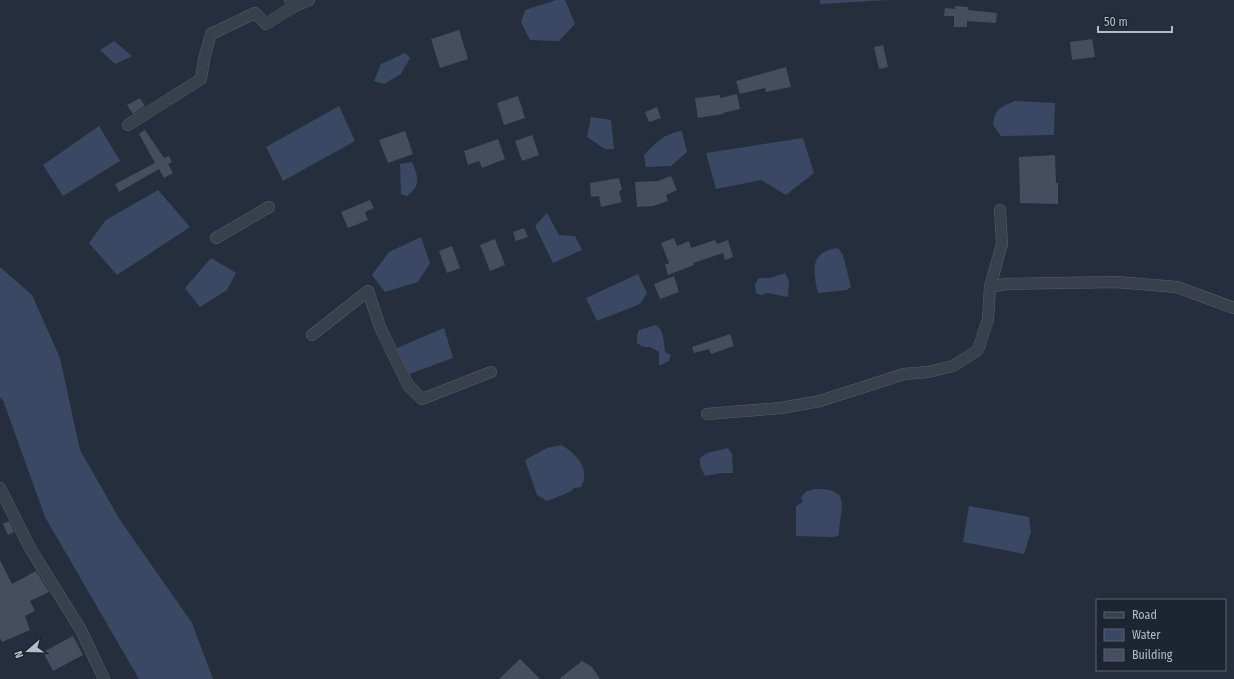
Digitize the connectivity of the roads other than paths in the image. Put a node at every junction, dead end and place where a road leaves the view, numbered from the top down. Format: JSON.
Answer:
{"nodes":[{"id":1,"x":309,"y":0,"type":"edge"},
{"id":2,"x":292,"y":4,"type":"edge"},
{"id":3,"x":128,"y":125,"type":"dead end"},
{"id":4,"x":269,"y":207,"type":"dead end"},
{"id":5,"x":1000,"y":210,"type":"dead end"},
{"id":6,"x":216,"y":238,"type":"dead end"},
{"id":7,"x":990,"y":287,"type":"junction"},
{"id":8,"x":1234,"y":308,"type":"edge"},
{"id":9,"x":312,"y":335,"type":"dead end"},
{"id":10,"x":491,"y":372,"type":"dead end"},
{"id":11,"x":707,"y":414,"type":"dead end"},
{"id":12,"x":0,"y":488,"type":"edge"},
{"id":13,"x":104,"y":679,"type":"edge"}],
"edges":[{"from":1,"to":2,"type":"street"},
{"from":2,"to":3,"type":"street"},
{"from":4,"to":6,"type":"street"},
{"from":5,"to":7,"type":"street"},
{"from":7,"to":8,"type":"street"},
{"from":7,"to":11,"type":"street"},
{"from":9,"to":10,"type":"street"},
{"from":12,"to":13,"type":"street"}]}
